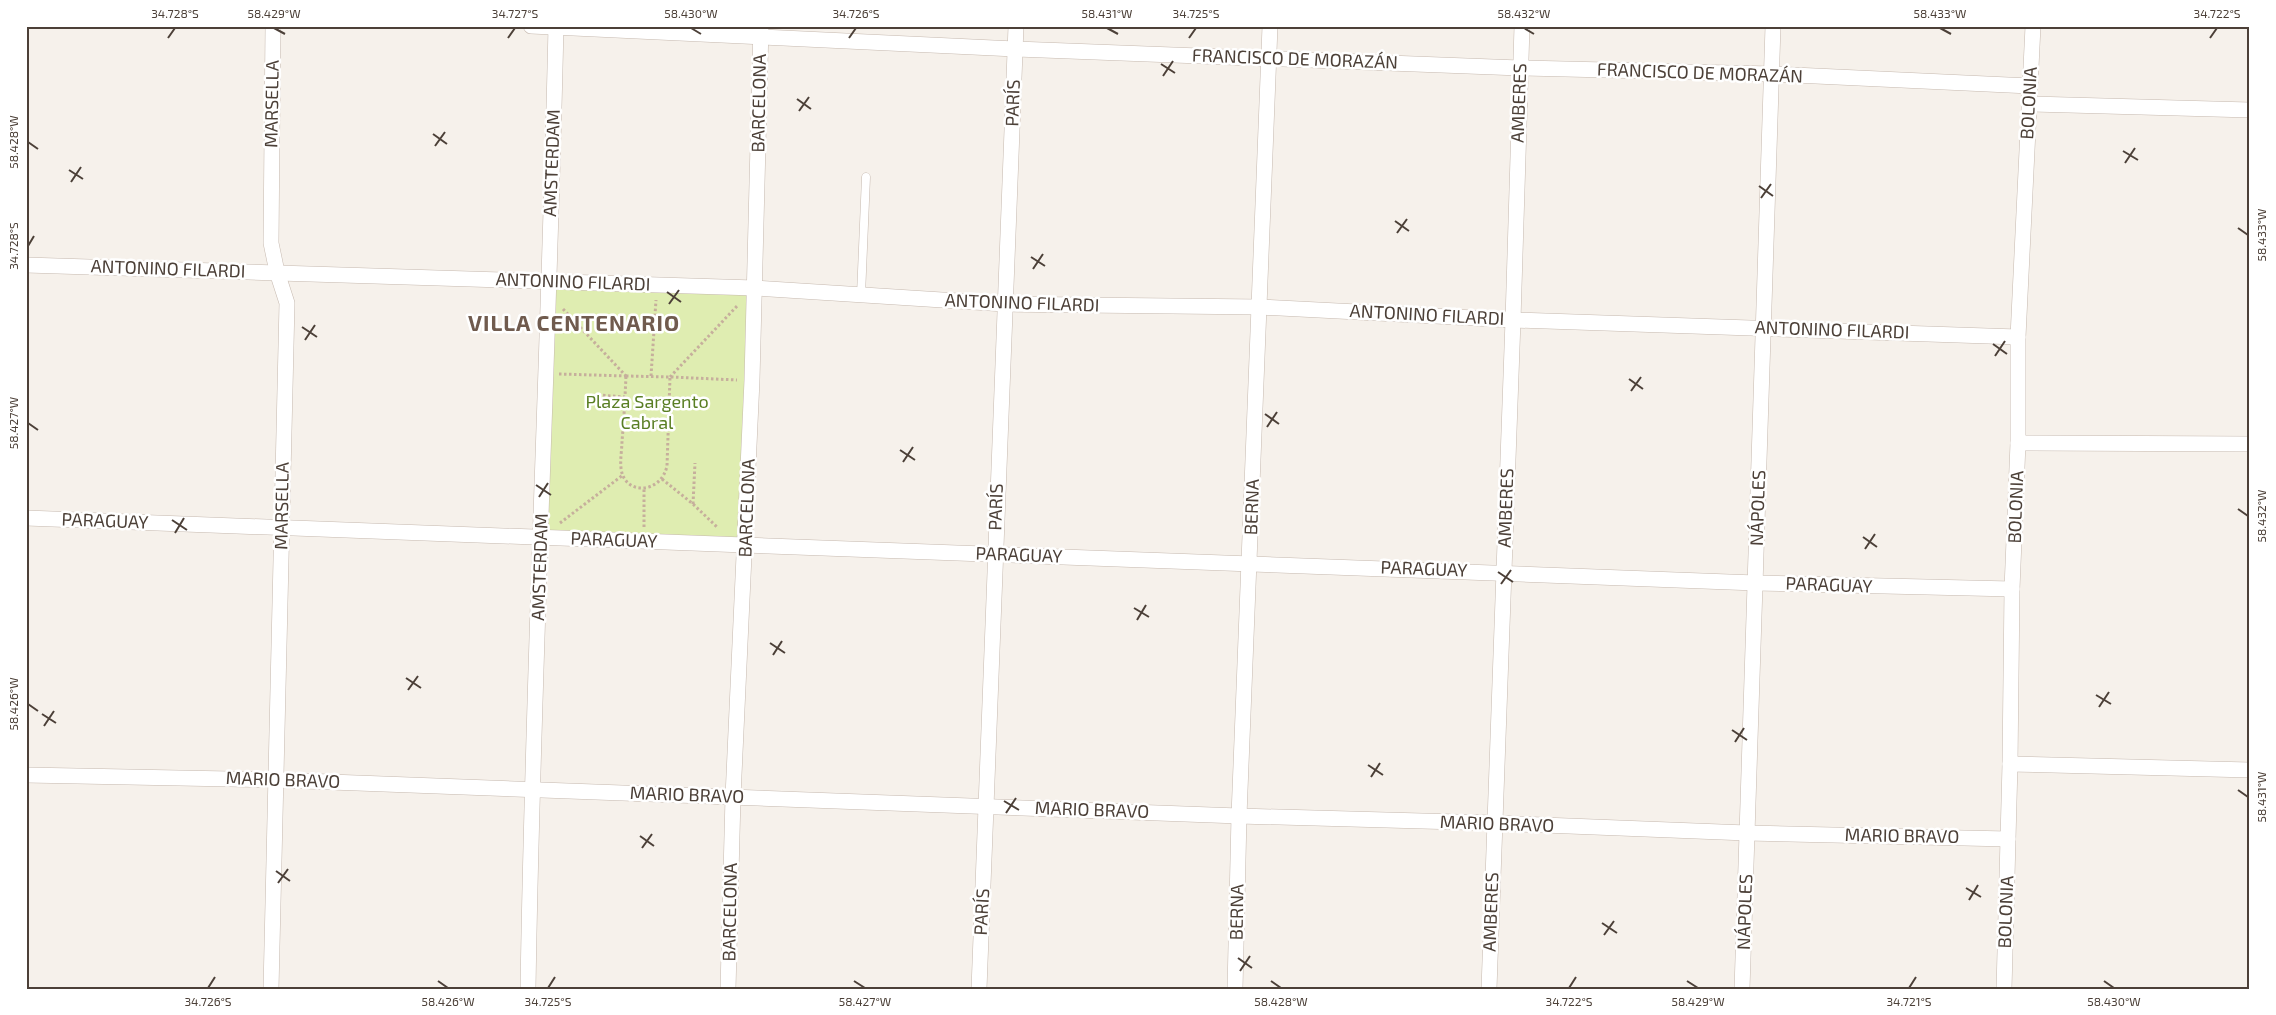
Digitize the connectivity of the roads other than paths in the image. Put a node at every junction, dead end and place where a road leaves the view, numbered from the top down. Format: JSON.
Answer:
{"nodes":[{"id":1,"x":273,"y":26,"type":"edge"},
{"id":2,"x":531,"y":26,"type":"edge"},
{"id":3,"x":1016,"y":26,"type":"edge"},
{"id":4,"x":1270,"y":26,"type":"edge"},
{"id":5,"x":1522,"y":26,"type":"edge"},
{"id":6,"x":1773,"y":26,"type":"edge"},
{"id":7,"x":2033,"y":26,"type":"edge"},
{"id":8,"x":556,"y":27,"type":"edge"},
{"id":9,"x":761,"y":31,"type":"edge"},
{"id":10,"x":1015,"y":48,"type":"junction"},
{"id":11,"x":1269,"y":58,"type":"junction"},
{"id":12,"x":1520,"y":68,"type":"junction"},
{"id":13,"x":1771,"y":74,"type":"junction"},
{"id":14,"x":2030,"y":86,"type":"junction"},
{"id":15,"x":2029,"y":104,"type":"junction"},
{"id":16,"x":2250,"y":110,"type":"edge"},
{"id":17,"x":866,"y":177,"type":"dead end"},
{"id":18,"x":26,"y":265,"type":"edge"},
{"id":19,"x":277,"y":272,"type":"junction"},
{"id":20,"x":549,"y":287,"type":"junction"},
{"id":21,"x":755,"y":288,"type":"junction"},
{"id":22,"x":860,"y":295,"type":"junction"},
{"id":23,"x":1005,"y":304,"type":"junction"},
{"id":24,"x":1260,"y":307,"type":"junction"},
{"id":25,"x":1513,"y":320,"type":"junction"},
{"id":26,"x":1763,"y":328,"type":"junction"},
{"id":27,"x":2018,"y":337,"type":"junction"},
{"id":28,"x":2018,"y":443,"type":"junction"},
{"id":29,"x":2250,"y":444,"type":"edge"},
{"id":30,"x":26,"y":518,"type":"edge"},
{"id":31,"x":282,"y":528,"type":"junction"},
{"id":32,"x":541,"y":537,"type":"junction"},
{"id":33,"x":741,"y":546,"type":"junction"},
{"id":34,"x":994,"y":554,"type":"junction"},
{"id":35,"x":1249,"y":564,"type":"junction"},
{"id":36,"x":1504,"y":572,"type":"junction"},
{"id":37,"x":1756,"y":583,"type":"junction"},
{"id":38,"x":2012,"y":590,"type":"junction"},
{"id":39,"x":2010,"y":764,"type":"junction"},
{"id":40,"x":2250,"y":770,"type":"edge"},
{"id":41,"x":26,"y":775,"type":"edge"},
{"id":42,"x":277,"y":780,"type":"junction"},
{"id":43,"x":531,"y":789,"type":"junction"},
{"id":44,"x":733,"y":797,"type":"junction"},
{"id":45,"x":987,"y":806,"type":"junction"},
{"id":46,"x":1239,"y":816,"type":"junction"},
{"id":47,"x":1494,"y":823,"type":"junction"},
{"id":48,"x":1747,"y":833,"type":"junction"},
{"id":49,"x":2008,"y":839,"type":"junction"},
{"id":50,"x":271,"y":989,"type":"edge"},
{"id":51,"x":528,"y":989,"type":"edge"},
{"id":52,"x":728,"y":989,"type":"edge"},
{"id":53,"x":978,"y":989,"type":"edge"},
{"id":54,"x":1235,"y":989,"type":"edge"},
{"id":55,"x":1489,"y":989,"type":"edge"},
{"id":56,"x":1742,"y":989,"type":"edge"},
{"id":57,"x":2004,"y":989,"type":"edge"}],
"edges":[{"from":1,"to":19,"type":"street","name":"MARSELLA"},
{"from":2,"to":8,"type":"street","name":"FRANCISCO DE MORAZÁN"},
{"from":3,"to":10,"type":"street","name":"PARÍS"},
{"from":4,"to":11,"type":"street","name":"BERNA"},
{"from":5,"to":12,"type":"street","name":"AMBERES"},
{"from":6,"to":13,"type":"street","name":"NÁPOLES"},
{"from":7,"to":14,"type":"street","name":"BOLONIA"},
{"from":8,"to":9,"type":"street","name":"FRANCISCO DE MORAZÁN"},
{"from":8,"to":20,"type":"street","name":"AMSTERDAM"},
{"from":9,"to":10,"type":"street","name":"FRANCISCO DE MORAZÁN"},
{"from":9,"to":21,"type":"street","name":"BARCELONA"},
{"from":10,"to":11,"type":"street","name":"FRANCISCO DE MORAZÁN"},
{"from":10,"to":23,"type":"street","name":"PARÍS"},
{"from":11,"to":12,"type":"street","name":"FRANCISCO DE MORAZÁN"},
{"from":11,"to":24,"type":"street","name":"BERNA"},
{"from":12,"to":13,"type":"street","name":"FRANCISCO DE MORAZÁN"},
{"from":12,"to":25,"type":"street","name":"AMBERES"},
{"from":13,"to":14,"type":"street","name":"FRANCISCO DE MORAZÁN"},
{"from":13,"to":26,"type":"street","name":"NÁPOLES"},
{"from":14,"to":15,"type":"street","name":"BOLONIA"},
{"from":15,"to":16,"type":"street"},
{"from":15,"to":27,"type":"street","name":"BOLONIA"},
{"from":17,"to":22,"type":"lane"},
{"from":18,"to":19,"type":"street","name":"ANTONINO FILARDI"},
{"from":19,"to":20,"type":"street","name":"ANTONINO FILARDI"},
{"from":19,"to":31,"type":"street","name":"MARSELLA"},
{"from":20,"to":21,"type":"street","name":"ANTONINO FILARDI"},
{"from":20,"to":32,"type":"street","name":"AMSTERDAM"},
{"from":21,"to":22,"type":"street","name":"ANTONINO FILARDI"},
{"from":21,"to":33,"type":"street","name":"BARCELONA"},
{"from":22,"to":23,"type":"street","name":"ANTONINO FILARDI"},
{"from":23,"to":24,"type":"street","name":"ANTONINO FILARDI"},
{"from":23,"to":34,"type":"street","name":"PARÍS"},
{"from":24,"to":25,"type":"street","name":"ANTONINO FILARDI"},
{"from":24,"to":35,"type":"street","name":"BERNA"},
{"from":25,"to":26,"type":"street","name":"ANTONINO FILARDI"},
{"from":25,"to":36,"type":"street","name":"AMBERES"},
{"from":26,"to":27,"type":"street","name":"ANTONINO FILARDI"},
{"from":26,"to":37,"type":"street","name":"NÁPOLES"},
{"from":27,"to":28,"type":"street","name":"BOLONIA"},
{"from":28,"to":29,"type":"street"},
{"from":28,"to":38,"type":"street","name":"BOLONIA"},
{"from":30,"to":31,"type":"street","name":"PARAGUAY"},
{"from":31,"to":32,"type":"street","name":"PARAGUAY"},
{"from":31,"to":42,"type":"street","name":"MARSELLA"},
{"from":32,"to":33,"type":"street","name":"PARAGUAY"},
{"from":32,"to":43,"type":"street","name":"AMSTERDAM"},
{"from":33,"to":34,"type":"street","name":"PARAGUAY"},
{"from":33,"to":44,"type":"street","name":"BARCELONA"},
{"from":34,"to":35,"type":"street","name":"PARAGUAY"},
{"from":34,"to":45,"type":"street","name":"PARÍS"},
{"from":35,"to":36,"type":"street","name":"PARAGUAY"},
{"from":35,"to":46,"type":"street","name":"BERNA"},
{"from":36,"to":37,"type":"street","name":"PARAGUAY"},
{"from":36,"to":47,"type":"street","name":"AMBERES"},
{"from":37,"to":38,"type":"street","name":"PARAGUAY"},
{"from":37,"to":48,"type":"street","name":"NÁPOLES"},
{"from":38,"to":39,"type":"street","name":"BOLONIA"},
{"from":39,"to":40,"type":"street"},
{"from":39,"to":49,"type":"street","name":"BOLONIA"},
{"from":41,"to":42,"type":"street","name":"MARIO BRAVO"},
{"from":42,"to":43,"type":"street","name":"MARIO BRAVO"},
{"from":42,"to":50,"type":"street","name":"MARSELLA"},
{"from":43,"to":44,"type":"street","name":"MARIO BRAVO"},
{"from":43,"to":51,"type":"street","name":"AMSTERDAM"},
{"from":44,"to":45,"type":"street","name":"MARIO BRAVO"},
{"from":44,"to":52,"type":"street","name":"BARCELONA"},
{"from":45,"to":46,"type":"street","name":"MARIO BRAVO"},
{"from":45,"to":53,"type":"street","name":"PARÍS"},
{"from":46,"to":47,"type":"street","name":"MARIO BRAVO"},
{"from":46,"to":54,"type":"street","name":"BERNA"},
{"from":47,"to":48,"type":"street","name":"MARIO BRAVO"},
{"from":47,"to":55,"type":"street","name":"AMBERES"},
{"from":48,"to":49,"type":"street","name":"MARIO BRAVO"},
{"from":48,"to":56,"type":"street","name":"NÁPOLES"},
{"from":49,"to":57,"type":"street","name":"BOLONIA"}]}
